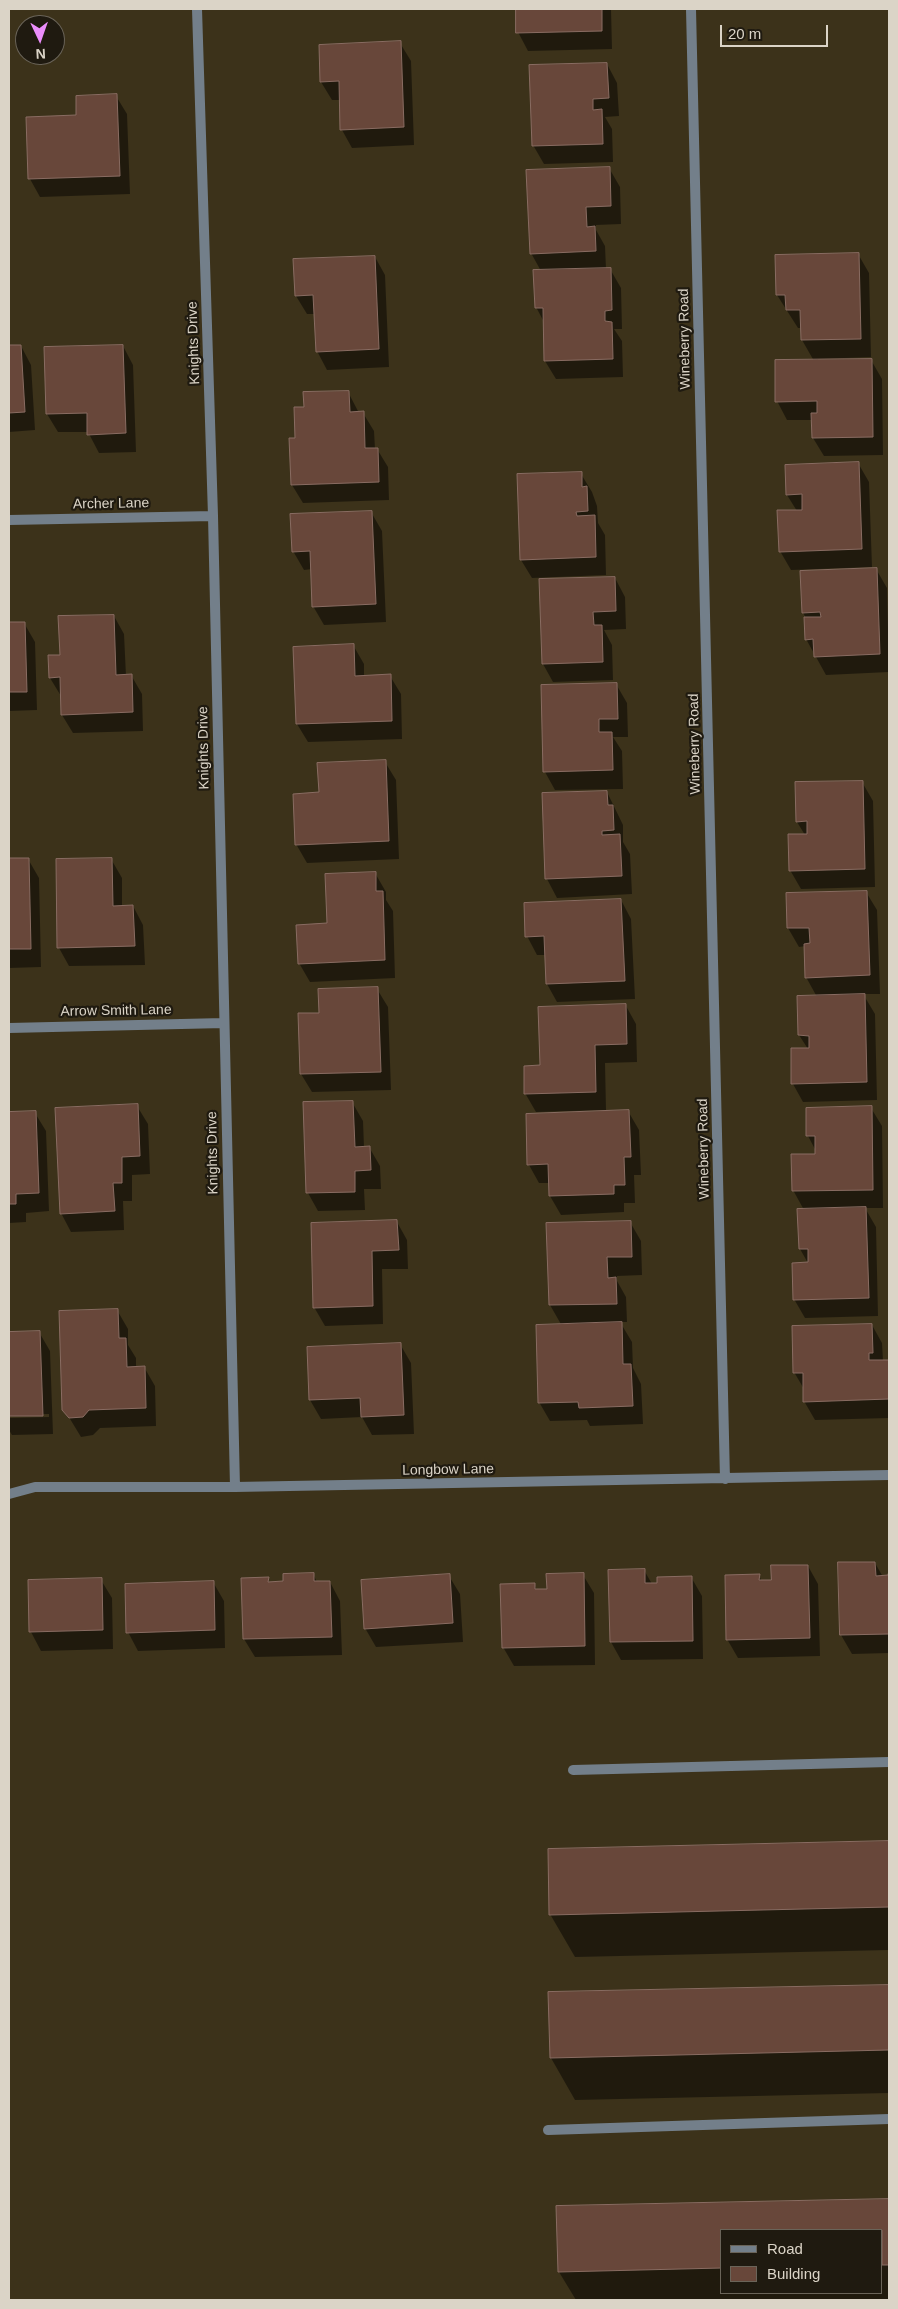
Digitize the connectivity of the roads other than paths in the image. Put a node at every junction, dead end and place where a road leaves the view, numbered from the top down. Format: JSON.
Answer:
{"nodes":[{"id":1,"x":197,"y":9,"type":"edge"},
{"id":2,"x":691,"y":9,"type":"edge"},
{"id":3,"x":213,"y":516,"type":"junction"},
{"id":4,"x":9,"y":520,"type":"edge"},
{"id":5,"x":224,"y":1022,"type":"junction"},
{"id":6,"x":9,"y":1028,"type":"edge"},
{"id":7,"x":889,"y":1475,"type":"edge"},
{"id":8,"x":726,"y":1479,"type":"junction"},
{"id":9,"x":235,"y":1487,"type":"junction"},
{"id":10,"x":9,"y":1494,"type":"edge"},
{"id":11,"x":889,"y":1762,"type":"edge"},
{"id":12,"x":573,"y":1770,"type":"dead end"},
{"id":13,"x":889,"y":2119,"type":"edge"},
{"id":14,"x":548,"y":2130,"type":"dead end"}],
"edges":[{"from":1,"to":3,"type":"street","name":"Knights Drive"},
{"from":2,"to":8,"type":"street","name":"Wineberry Road"},
{"from":3,"to":4,"type":"street","name":"Archer Lane"},
{"from":3,"to":5,"type":"street","name":"Knights Drive"},
{"from":5,"to":6,"type":"street","name":"Arrow Smith Lane"},
{"from":5,"to":9,"type":"street","name":"Knights Drive"},
{"from":7,"to":8,"type":"street","name":"Longbow Lane"},
{"from":8,"to":9,"type":"street","name":"Longbow Lane"},
{"from":9,"to":10,"type":"street","name":"Longbow Lane"},
{"from":11,"to":12,"type":"street"},
{"from":13,"to":14,"type":"street"}]}
